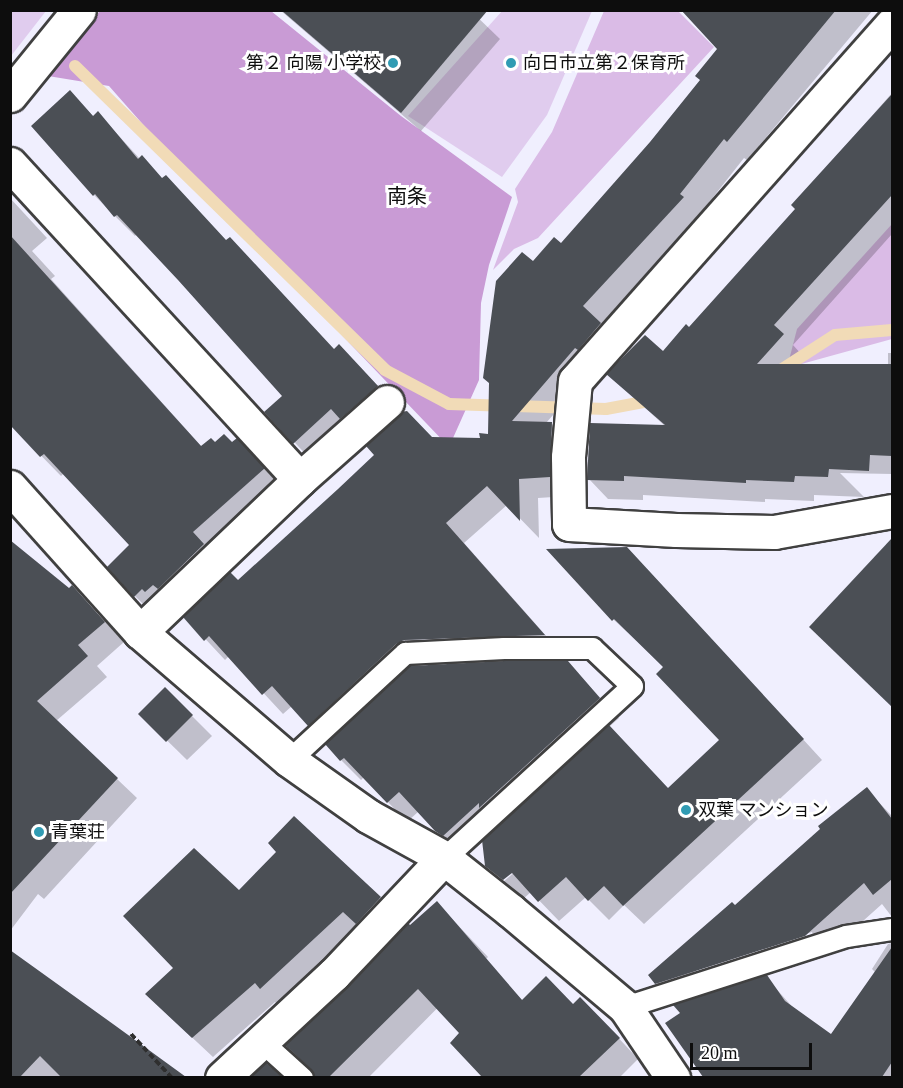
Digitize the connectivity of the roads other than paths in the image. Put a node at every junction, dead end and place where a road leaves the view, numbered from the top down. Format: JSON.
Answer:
{"nodes":[{"id":1,"x":79,"y":10,"type":"edge"},
{"id":2,"x":892,"y":24,"type":"edge"},
{"id":3,"x":10,"y":95,"type":"edge"},
{"id":4,"x":10,"y":165,"type":"edge"},
{"id":5,"x":387,"y":402,"type":"dead end"},
{"id":6,"x":300,"y":479,"type":"junction"},
{"id":7,"x":13,"y":494,"type":"edge"},
{"id":8,"x":892,"y":511,"type":"edge"},
{"id":9,"x":140,"y":632,"type":"junction"},
{"id":10,"x":289,"y":760,"type":"junction"},
{"id":11,"x":444,"y":858,"type":"junction"},
{"id":12,"x":892,"y":929,"type":"edge"},
{"id":13,"x":625,"y":1007,"type":"junction"},
{"id":14,"x":260,"y":1040,"type":"junction"},
{"id":15,"x":222,"y":1077,"type":"edge"},
{"id":16,"x":302,"y":1077,"type":"edge"},
{"id":17,"x":673,"y":1077,"type":"edge"}],
"edges":[{"from":1,"to":3,"type":"street"},
{"from":2,"to":8,"type":"street"},
{"from":4,"to":6,"type":"street"},
{"from":5,"to":6,"type":"street"},
{"from":6,"to":9,"type":"street"},
{"from":7,"to":9,"type":"street"},
{"from":9,"to":10,"type":"street"},
{"from":10,"to":11,"type":"street"},
{"from":10,"to":11,"type":"lane"},
{"from":11,"to":13,"type":"street"},
{"from":11,"to":14,"type":"street"},
{"from":12,"to":13,"type":"lane"},
{"from":13,"to":17,"type":"street"},
{"from":14,"to":15,"type":"street"},
{"from":14,"to":16,"type":"lane"}]}
